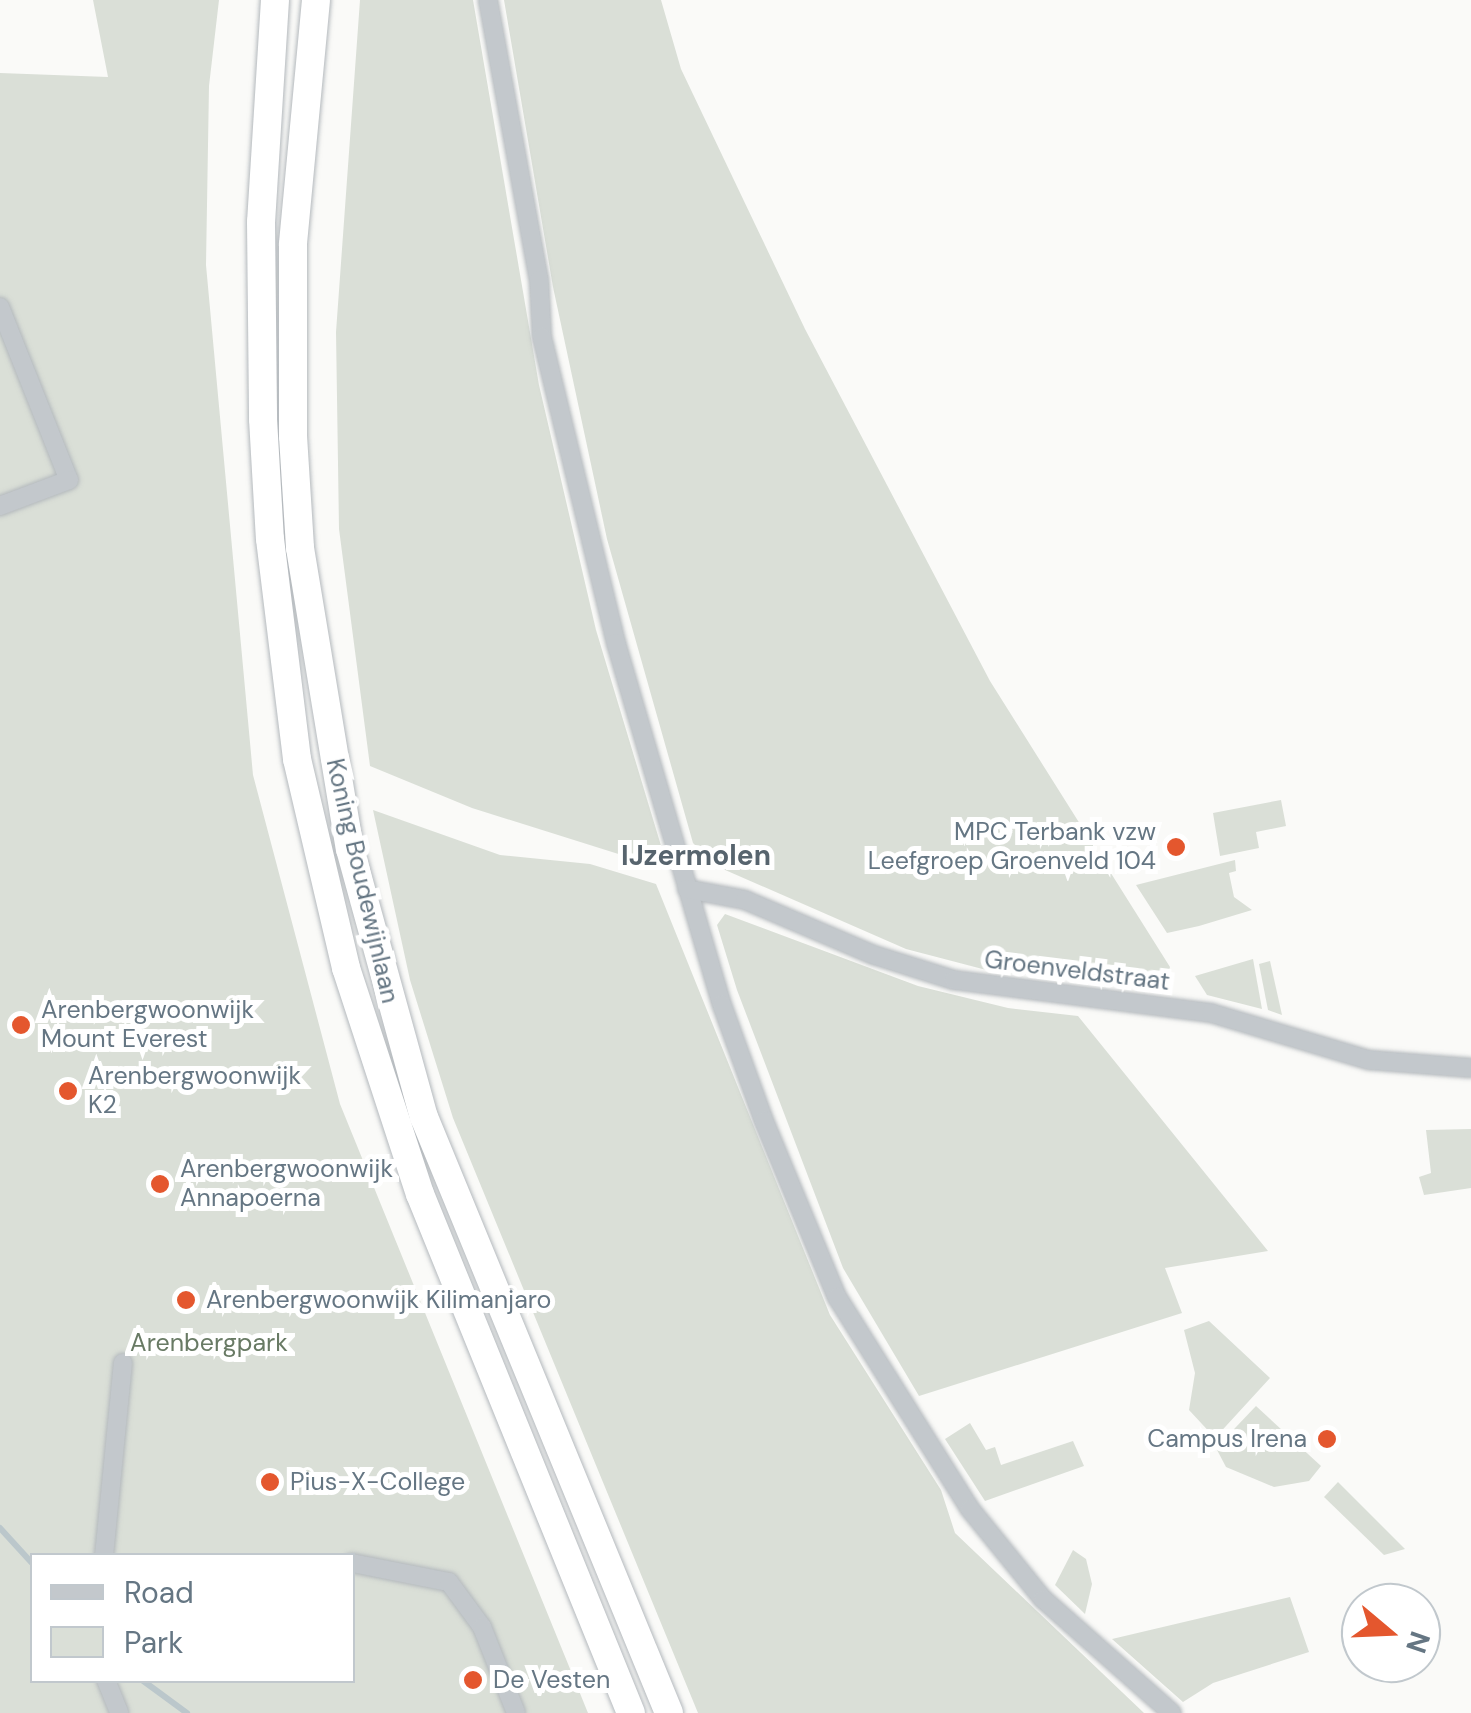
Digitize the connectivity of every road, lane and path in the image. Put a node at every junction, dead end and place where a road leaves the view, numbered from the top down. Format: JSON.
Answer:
{"nodes":[{"id":1,"x":275,"y":0,"type":"edge"},
{"id":2,"x":316,"y":0,"type":"edge"},
{"id":3,"x":488,"y":0,"type":"edge"},
{"id":4,"x":0,"y":306,"type":"edge"},
{"id":5,"x":0,"y":506,"type":"edge"},
{"id":6,"x":687,"y":889,"type":"junction"},
{"id":7,"x":1471,"y":1068,"type":"edge"},
{"id":8,"x":123,"y":1364,"type":"dead end"},
{"id":9,"x":104,"y":1553,"type":"edge"},
{"id":10,"x":355,"y":1564,"type":"edge"},
{"id":11,"x":107,"y":1683,"type":"edge"},
{"id":12,"x":119,"y":1713,"type":"edge"},
{"id":13,"x":516,"y":1713,"type":"edge"},
{"id":14,"x":631,"y":1713,"type":"edge"},
{"id":15,"x":669,"y":1713,"type":"edge"},
{"id":16,"x":1172,"y":1713,"type":"edge"}],
"edges":[{"from":1,"to":14,"type":"highway","name":"Koning Boudewijnlaan"},
{"from":2,"to":15,"type":"highway","name":"Koning Boudewijnlaan"},
{"from":3,"to":6,"type":"street"},
{"from":4,"to":5,"type":"street"},
{"from":6,"to":7,"type":"street","name":"Groenveldstraat"},
{"from":6,"to":16,"type":"street"},
{"from":8,"to":9,"type":"street"},
{"from":10,"to":13,"type":"street"},
{"from":11,"to":12,"type":"street"}]}
